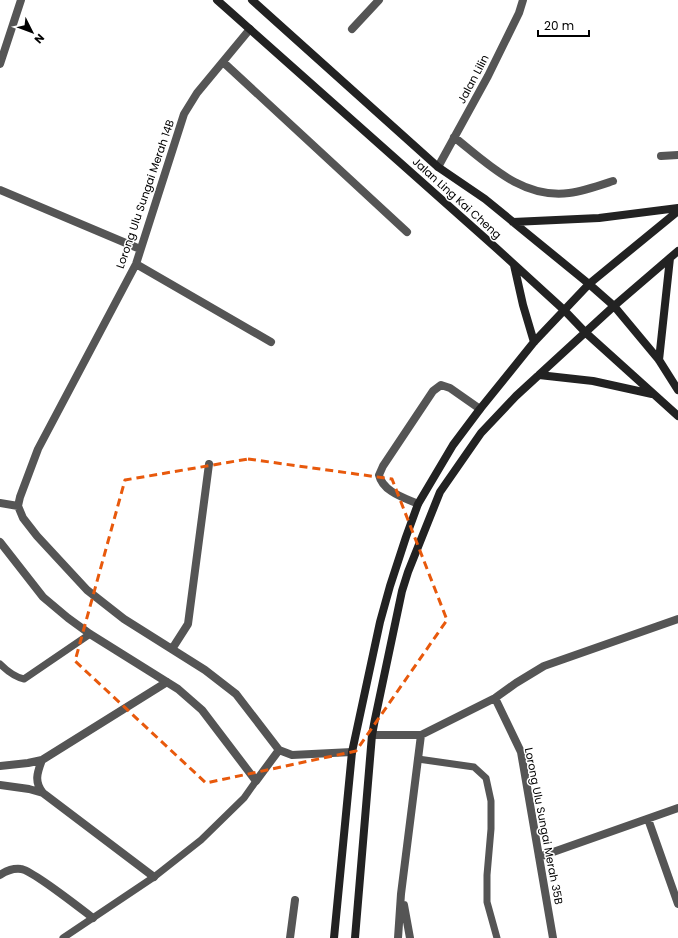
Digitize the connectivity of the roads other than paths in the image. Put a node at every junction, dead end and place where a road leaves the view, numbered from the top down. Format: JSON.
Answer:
{"nodes":[{"id":1,"x":20,"y":0,"type":"edge"},
{"id":2,"x":217,"y":0,"type":"edge"},
{"id":3,"x":252,"y":0,"type":"edge"},
{"id":4,"x":379,"y":0,"type":"edge"},
{"id":5,"x":523,"y":0,"type":"edge"},
{"id":6,"x":250,"y":29,"type":"junction"},
{"id":7,"x":352,"y":29,"type":"dead end"},
{"id":8,"x":223,"y":62,"type":"junction"},
{"id":9,"x":0,"y":64,"type":"edge"},
{"id":10,"x":454,"y":138,"type":"junction"},
{"id":11,"x":678,"y":155,"type":"edge"},
{"id":12,"x":661,"y":156,"type":"dead end"},
{"id":13,"x":438,"y":167,"type":"junction"},
{"id":14,"x":613,"y":181,"type":"dead end"},
{"id":15,"x":0,"y":190,"type":"edge"},
{"id":16,"x":678,"y":210,"type":"edge"},
{"id":17,"x":513,"y":222,"type":"junction"},
{"id":18,"x":407,"y":232,"type":"dead end"},
{"id":19,"x":140,"y":249,"type":"junction"},
{"id":20,"x":678,"y":251,"type":"edge"},
{"id":21,"x":670,"y":258,"type":"junction"},
{"id":22,"x":136,"y":264,"type":"junction"},
{"id":23,"x":514,"y":265,"type":"junction"},
{"id":24,"x":589,"y":284,"type":"junction"},
{"id":25,"x":614,"y":306,"type":"junction"},
{"id":26,"x":564,"y":310,"type":"junction"},
{"id":27,"x":586,"y":333,"type":"junction"},
{"id":28,"x":271,"y":342,"type":"dead end"},
{"id":29,"x":534,"y":342,"type":"junction"},
{"id":30,"x":659,"y":360,"type":"junction"},
{"id":31,"x":539,"y":375,"type":"junction"},
{"id":32,"x":678,"y":390,"type":"edge"},
{"id":33,"x":652,"y":394,"type":"junction"},
{"id":34,"x":480,"y":409,"type":"junction"},
{"id":35,"x":678,"y":416,"type":"edge"},
{"id":36,"x":209,"y":464,"type":"dead end"},
{"id":37,"x":0,"y":503,"type":"edge"},
{"id":38,"x":418,"y":504,"type":"junction"},
{"id":39,"x":18,"y":506,"type":"junction"},
{"id":40,"x":0,"y":542,"type":"edge"},
{"id":41,"x":678,"y":619,"type":"edge"},
{"id":42,"x":90,"y":634,"type":"junction"},
{"id":43,"x":172,"y":649,"type":"junction"},
{"id":44,"x":0,"y":664,"type":"edge"},
{"id":45,"x":167,"y":682,"type":"junction"},
{"id":46,"x":496,"y":698,"type":"junction"},
{"id":47,"x":372,"y":735,"type":"junction"},
{"id":48,"x":421,"y":735,"type":"junction"},
{"id":49,"x":279,"y":750,"type":"junction"},
{"id":50,"x":352,"y":752,"type":"junction"},
{"id":51,"x":418,"y":759,"type":"junction"},
{"id":52,"x":42,"y":760,"type":"junction"},
{"id":53,"x":0,"y":766,"type":"edge"},
{"id":54,"x":256,"y":781,"type":"junction"},
{"id":55,"x":0,"y":785,"type":"edge"},
{"id":56,"x":43,"y":793,"type":"junction"},
{"id":57,"x":678,"y":808,"type":"edge"},
{"id":58,"x":648,"y":819,"type":"junction"},
{"id":59,"x":540,"y":857,"type":"junction"},
{"id":60,"x":0,"y":875,"type":"edge"},
{"id":61,"x":154,"y":877,"type":"junction"},
{"id":62,"x":401,"y":894,"type":"junction"},
{"id":63,"x":295,"y":900,"type":"dead end"},
{"id":64,"x":678,"y":904,"type":"edge"},
{"id":65,"x":94,"y":918,"type":"junction"},
{"id":66,"x":63,"y":938,"type":"edge"},
{"id":67,"x":290,"y":938,"type":"edge"},
{"id":68,"x":334,"y":938,"type":"edge"},
{"id":69,"x":354,"y":938,"type":"edge"},
{"id":70,"x":398,"y":938,"type":"edge"},
{"id":71,"x":410,"y":938,"type":"edge"},
{"id":72,"x":498,"y":938,"type":"edge"},
{"id":73,"x":554,"y":938,"type":"edge"}],
"edges":[{"from":1,"to":9,"type":"street"},
{"from":2,"to":6,"type":"street","name":"Jalan Ling Kai Cheng"},
{"from":3,"to":13,"type":"street","name":"Jalan Ling Kai Cheng"},
{"from":4,"to":7,"type":"street"},
{"from":5,"to":10,"type":"street","name":"Jalan Lilin"},
{"from":6,"to":8,"type":"street","name":"Lorong Ulu Sungai Merah 14B"},
{"from":6,"to":23,"type":"street","name":"Jalan Ling Kai Cheng"},
{"from":8,"to":18,"type":"street"},
{"from":8,"to":19,"type":"street","name":"Lorong Ulu Sungai Merah 14B"},
{"from":10,"to":13,"type":"street","name":"Jalan Lilin"},
{"from":10,"to":14,"type":"street"},
{"from":11,"to":12,"type":"street"},
{"from":13,"to":17,"type":"street","name":"Jalan Ling Kai Cheng"},
{"from":15,"to":19,"type":"street"},
{"from":16,"to":17,"type":"street"},
{"from":16,"to":24,"type":"street"},
{"from":17,"to":24,"type":"street","name":"Jalan Ling Kai Cheng"},
{"from":19,"to":22,"type":"street","name":"Lorong Ulu Sungai Merah 14B"},
{"from":20,"to":21,"type":"street"},
{"from":21,"to":25,"type":"street"},
{"from":21,"to":30,"type":"street"},
{"from":22,"to":28,"type":"street"},
{"from":22,"to":39,"type":"street","name":"Lorong Ulu Sungai Merah 14B"},
{"from":23,"to":26,"type":"street","name":"Jalan Ling Kai Cheng"},
{"from":23,"to":29,"type":"street"},
{"from":24,"to":25,"type":"street","name":"Jalan Ling Kai Cheng"},
{"from":24,"to":26,"type":"street"},
{"from":25,"to":27,"type":"street"},
{"from":25,"to":30,"type":"street","name":"Jalan Ling Kai Cheng"},
{"from":26,"to":27,"type":"street","name":"Jalan Ling Kai Cheng"},
{"from":26,"to":29,"type":"street"},
{"from":27,"to":31,"type":"street"},
{"from":27,"to":33,"type":"street","name":"Jalan Ling Kai Cheng"},
{"from":29,"to":34,"type":"street"},
{"from":30,"to":32,"type":"street","name":"Jalan Ling Kai Cheng"},
{"from":31,"to":33,"type":"street"},
{"from":31,"to":47,"type":"street"},
{"from":33,"to":35,"type":"street","name":"Jalan Ling Kai Cheng"},
{"from":34,"to":38,"type":"street"},
{"from":34,"to":38,"type":"street"},
{"from":36,"to":43,"type":"street"},
{"from":37,"to":39,"type":"street"},
{"from":38,"to":50,"type":"street"},
{"from":39,"to":43,"type":"street"},
{"from":40,"to":42,"type":"street"},
{"from":41,"to":46,"type":"street"},
{"from":42,"to":44,"type":"lane"},
{"from":42,"to":45,"type":"street"},
{"from":43,"to":49,"type":"street"},
{"from":45,"to":52,"type":"street"},
{"from":45,"to":54,"type":"street"},
{"from":46,"to":48,"type":"street"},
{"from":46,"to":59,"type":"street","name":"Lorong Ulu Sungai Merah 35B"},
{"from":47,"to":48,"type":"street"},
{"from":47,"to":69,"type":"street"},
{"from":48,"to":51,"type":"street"},
{"from":49,"to":50,"type":"street"},
{"from":49,"to":54,"type":"street"},
{"from":50,"to":68,"type":"street"},
{"from":51,"to":62,"type":"street"},
{"from":51,"to":72,"type":"lane"},
{"from":52,"to":53,"type":"street"},
{"from":52,"to":56,"type":"street"},
{"from":54,"to":61,"type":"lane"},
{"from":55,"to":56,"type":"street"},
{"from":56,"to":61,"type":"street"},
{"from":57,"to":58,"type":"street"},
{"from":58,"to":59,"type":"street"},
{"from":58,"to":64,"type":"street"},
{"from":59,"to":73,"type":"street","name":"Lorong Ulu Sungai Merah 35B"},
{"from":60,"to":65,"type":"street"},
{"from":61,"to":65,"type":"lane"},
{"from":62,"to":70,"type":"street"},
{"from":62,"to":71,"type":"street"},
{"from":63,"to":67,"type":"street"},
{"from":65,"to":66,"type":"lane"}]}
